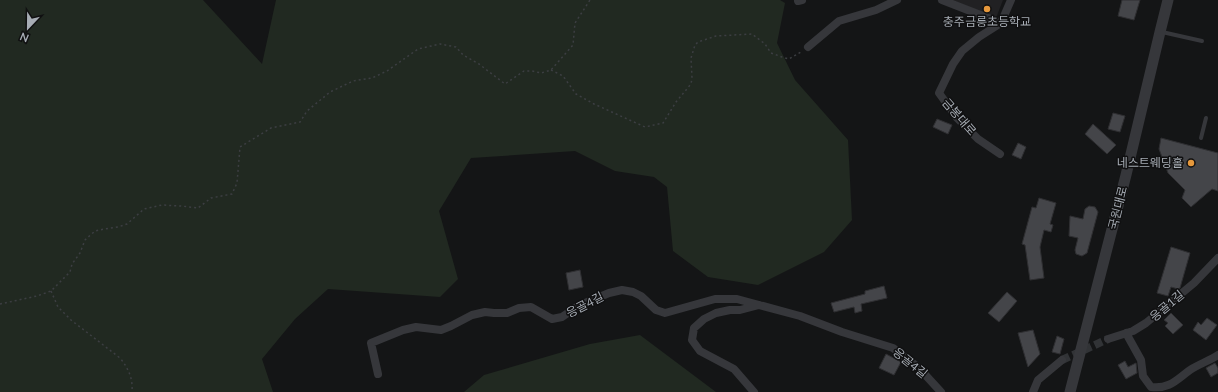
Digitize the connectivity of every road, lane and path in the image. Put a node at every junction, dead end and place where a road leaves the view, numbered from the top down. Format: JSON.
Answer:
{"nodes":[{"id":1,"x":590,"y":0,"type":"edge"},
{"id":2,"x":897,"y":0,"type":"edge"},
{"id":3,"x":942,"y":0,"type":"edge"},
{"id":4,"x":1010,"y":0,"type":"edge"},
{"id":5,"x":1168,"y":0,"type":"edge"},
{"id":6,"x":1001,"y":22,"type":"junction"},
{"id":7,"x":1160,"y":32,"type":"junction"},
{"id":8,"x":1202,"y":41,"type":"dead end"},
{"id":9,"x":808,"y":47,"type":"joint"},
{"id":10,"x":551,"y":70,"type":"junction"},
{"id":11,"x":1206,"y":118,"type":"dead end"},
{"id":12,"x":1201,"y":138,"type":"dead end"},
{"id":13,"x":1000,"y":154,"type":"dead end"},
{"id":14,"x":1218,"y":258,"type":"edge"},
{"id":15,"x":51,"y":291,"type":"junction"},
{"id":16,"x":0,"y":304,"type":"edge"},
{"id":17,"x":760,"y":305,"type":"junction"},
{"id":18,"x":1126,"y":333,"type":"junction"},
{"id":19,"x":1108,"y":339,"type":"tunnel mouth"},
{"id":20,"x":1218,"y":355,"type":"edge"},
{"id":21,"x":1062,"y":360,"type":"tunnel mouth"},
{"id":22,"x":378,"y":374,"type":"dead end"},
{"id":23,"x":132,"y":392,"type":"edge"},
{"id":24,"x":754,"y":392,"type":"edge"},
{"id":25,"x":941,"y":392,"type":"edge"},
{"id":26,"x":1033,"y":392,"type":"edge"},
{"id":27,"x":1070,"y":392,"type":"edge"}],
"edges":[{"from":1,"to":10,"type":"path"},
{"from":2,"to":9,"type":"street"},
{"from":3,"to":6,"type":"street"},
{"from":4,"to":6,"type":"street"},
{"from":5,"to":7,"type":"street","name":"국원대로"},
{"from":6,"to":13,"type":"street","name":"금봉대로"},
{"from":7,"to":8,"type":"lane"},
{"from":7,"to":27,"type":"street","name":"국원대로"},
{"from":9,"to":10,"type":"path"},
{"from":10,"to":15,"type":"path"},
{"from":11,"to":12,"type":"lane"},
{"from":14,"to":18,"type":"street","name":"응골1길"},
{"from":15,"to":16,"type":"path"},
{"from":15,"to":23,"type":"path"},
{"from":17,"to":22,"type":"street","name":"응골4길"},
{"from":17,"to":24,"type":"street","name":"응골4길"},
{"from":17,"to":25,"type":"street","name":"응골4길"},
{"from":18,"to":19,"type":"street","name":"응골1길"},
{"from":18,"to":20,"type":"street"},
{"from":21,"to":26,"type":"street"}]}
